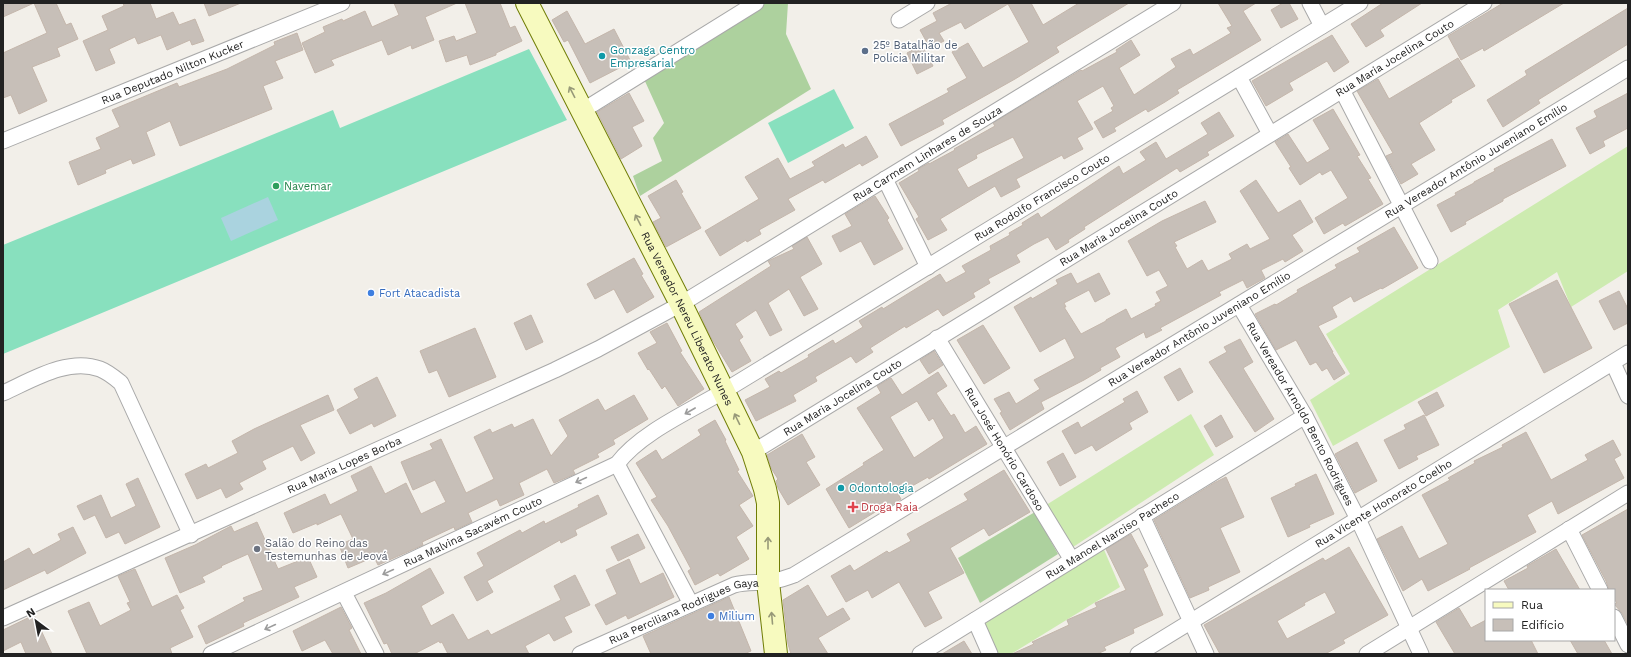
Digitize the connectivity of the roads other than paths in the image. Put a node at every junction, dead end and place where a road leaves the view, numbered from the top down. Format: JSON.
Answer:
{"nodes":[{"id":1,"x":342,"y":3,"type":"edge"},
{"id":2,"x":527,"y":3,"type":"edge"},
{"id":3,"x":756,"y":3,"type":"edge"},
{"id":4,"x":927,"y":3,"type":"edge"},
{"id":5,"x":1173,"y":3,"type":"edge"},
{"id":6,"x":1310,"y":3,"type":"edge"},
{"id":7,"x":1360,"y":3,"type":"edge"},
{"id":8,"x":1484,"y":3,"type":"edge"},
{"id":9,"x":899,"y":20,"type":"dead end"},
{"id":10,"x":1322,"y":26,"type":"junction"},
{"id":11,"x":1628,"y":68,"type":"edge"},
{"id":12,"x":1239,"y":77,"type":"junction"},
{"id":13,"x":1342,"y":90,"type":"junction"},
{"id":14,"x":582,"y":111,"type":"junction"},
{"id":15,"x":1270,"y":134,"type":"junction"},
{"id":16,"x":3,"y":141,"type":"edge"},
{"id":17,"x":885,"y":179,"type":"junction"},
{"id":18,"x":1401,"y":206,"type":"junction"},
{"id":19,"x":1430,"y":261,"type":"dead end"},
{"id":20,"x":928,"y":267,"type":"junction"},
{"id":21,"x":681,"y":304,"type":"junction"},
{"id":22,"x":1240,"y":305,"type":"junction"},
{"id":23,"x":937,"y":338,"type":"junction"},
{"id":24,"x":1628,"y":354,"type":"edge"},
{"id":25,"x":1613,"y":363,"type":"junction"},
{"id":26,"x":724,"y":391,"type":"junction"},
{"id":27,"x":3,"y":393,"type":"edge"},
{"id":28,"x":1628,"y":396,"type":"edge"},
{"id":29,"x":1304,"y":416,"type":"junction"},
{"id":30,"x":1004,"y":448,"type":"junction"},
{"id":31,"x":753,"y":452,"type":"junction"},
{"id":32,"x":617,"y":464,"type":"junction"},
{"id":33,"x":1628,"y":493,"type":"edge"},
{"id":34,"x":1142,"y":516,"type":"junction"},
{"id":35,"x":1358,"y":519,"type":"junction"},
{"id":36,"x":1569,"y":530,"type":"junction"},
{"id":37,"x":190,"y":535,"type":"junction"},
{"id":38,"x":1072,"y":560,"type":"junction"},
{"id":39,"x":768,"y":582,"type":"junction"},
{"id":40,"x":1599,"y":589,"type":"edge"},
{"id":41,"x":344,"y":593,"type":"junction"},
{"id":42,"x":691,"y":604,"type":"junction"},
{"id":43,"x":3,"y":618,"type":"edge"},
{"id":44,"x":1615,"y":619,"type":"edge"},
{"id":45,"x":975,"y":620,"type":"junction"},
{"id":46,"x":1191,"y":622,"type":"junction"},
{"id":47,"x":1409,"y":628,"type":"junction"},
{"id":48,"x":1628,"y":645,"type":"edge"},
{"id":49,"x":211,"y":654,"type":"edge"},
{"id":50,"x":376,"y":654,"type":"edge"},
{"id":51,"x":580,"y":654,"type":"edge"},
{"id":52,"x":776,"y":654,"type":"edge"},
{"id":53,"x":920,"y":654,"type":"edge"},
{"id":54,"x":990,"y":654,"type":"edge"},
{"id":55,"x":1138,"y":654,"type":"edge"},
{"id":56,"x":1206,"y":654,"type":"edge"},
{"id":57,"x":1367,"y":654,"type":"edge"},
{"id":58,"x":1421,"y":654,"type":"edge"}],
"edges":[{"from":1,"to":16,"type":"street","name":"Rua Deputado Nilton Kucker"},
{"from":14,"to":2,"type":"main road","name":"Rua Vereador Nereu Liberato Nunes","one_way":true},
{"from":3,"to":14,"type":"street"},
{"from":4,"to":9,"type":"street"},
{"from":5,"to":17,"type":"street","name":"Rua Carmem Linhares de Souza"},
{"from":6,"to":10,"type":"street"},
{"from":7,"to":10,"type":"street","name":"Rua Rodolfo Francisco Couto"},
{"from":8,"to":13,"type":"street","name":"Rua Maria Jocelina Couto"},
{"from":10,"to":12,"type":"street","name":"Rua Rodolfo Francisco Couto"},
{"from":11,"to":18,"type":"street","name":"Rua Vereador Antônio Juveniano Emílio"},
{"from":12,"to":15,"type":"street"},
{"from":12,"to":20,"type":"street","name":"Rua Rodolfo Francisco Couto"},
{"from":13,"to":15,"type":"street","name":"Rua Maria Jocelina Couto"},
{"from":13,"to":18,"type":"street"},
{"from":21,"to":14,"type":"main road","name":"Rua Vereador Nereu Liberato Nunes","one_way":true},
{"from":15,"to":23,"type":"street","name":"Rua Maria Jocelina Couto"},
{"from":17,"to":20,"type":"street"},
{"from":17,"to":21,"type":"street","name":"Rua Carmem Linhares de Souza"},
{"from":18,"to":19,"type":"street"},
{"from":18,"to":22,"type":"street","name":"Rua Vereador Antônio Juveniano Emílio"},
{"from":20,"to":26,"type":"street","name":"Rua Rodolfo Francisco Couto"},
{"from":21,"to":26,"type":"main road","name":"Rua Vereador Nereu Liberato Nunes"},
{"from":21,"to":37,"type":"street","name":"Rua Maria Lopes Borba"},
{"from":22,"to":29,"type":"street","name":"Rua Vereador Arnoldo Bento Rodrigues"},
{"from":22,"to":30,"type":"street","name":"Rua Vereador Antônio Juveniano Emílio"},
{"from":23,"to":30,"type":"street","name":"Rua José Honório Cardoso"},
{"from":23,"to":31,"type":"street","name":"Rua Maria Jocelina Couto"},
{"from":24,"to":25,"type":"street","name":"Rua Vicente Honorato Coelho"},
{"from":25,"to":28,"type":"street"},
{"from":25,"to":35,"type":"street","name":"Rua Vicente Honorato Coelho"},
{"from":31,"to":26,"type":"main road","name":"Rua Vereador Nereu Liberato Nunes","one_way":true},
{"from":26,"to":32,"type":"street","name":"Rua Malvina Sacavém Couto","one_way":true},
{"from":27,"to":37,"type":"street"},
{"from":29,"to":34,"type":"street","name":"Rua Manoel Narciso Pacheco"},
{"from":29,"to":35,"type":"street","name":"Rua Vereador Arnoldo Bento Rodrigues"},
{"from":30,"to":38,"type":"street","name":"Rua José Honório Cardoso"},
{"from":30,"to":39,"type":"street","name":"Rua Vereador Antônio Juveniano Emílio"},
{"from":39,"to":31,"type":"main road","name":"Rua Vereador Nereu Liberato Nunes","one_way":true},
{"from":32,"to":41,"type":"street","name":"Rua Malvina Sacavém Couto","one_way":true},
{"from":32,"to":42,"type":"street"},
{"from":33,"to":36,"type":"street"},
{"from":34,"to":38,"type":"street","name":"Rua Manoel Narciso Pacheco"},
{"from":34,"to":46,"type":"street"},
{"from":35,"to":46,"type":"street","name":"Rua Vicente Honorato Coelho"},
{"from":35,"to":47,"type":"street","name":"Rua Vereador Arnoldo Bento Rodrigues"},
{"from":36,"to":40,"type":"street"},
{"from":36,"to":47,"type":"street"},
{"from":37,"to":43,"type":"street","name":"Rua Maria Lopes Borba"},
{"from":38,"to":45,"type":"street","name":"Rua Manoel Narciso Pacheco"},
{"from":39,"to":42,"type":"street","name":"Rua Perciliana Rodrigues Gaya"},
{"from":52,"to":39,"type":"main road","name":"Rua Vereador Nereu Liberato Nunes","one_way":true},
{"from":41,"to":49,"type":"street","name":"Rua Malvina Sacavém Couto","one_way":true},
{"from":41,"to":50,"type":"street"},
{"from":42,"to":51,"type":"street","name":"Rua Perciliana Rodrigues Gaya"},
{"from":44,"to":48,"type":"street"},
{"from":45,"to":53,"type":"street","name":"Rua Manoel Narciso Pacheco"},
{"from":45,"to":54,"type":"street"},
{"from":46,"to":55,"type":"street","name":"Rua Vicente Honorato Coelho"},
{"from":46,"to":56,"type":"street"},
{"from":47,"to":57,"type":"street"},
{"from":47,"to":58,"type":"street","name":"Rua Vereador Arnoldo Bento Rodrigues"}]}
